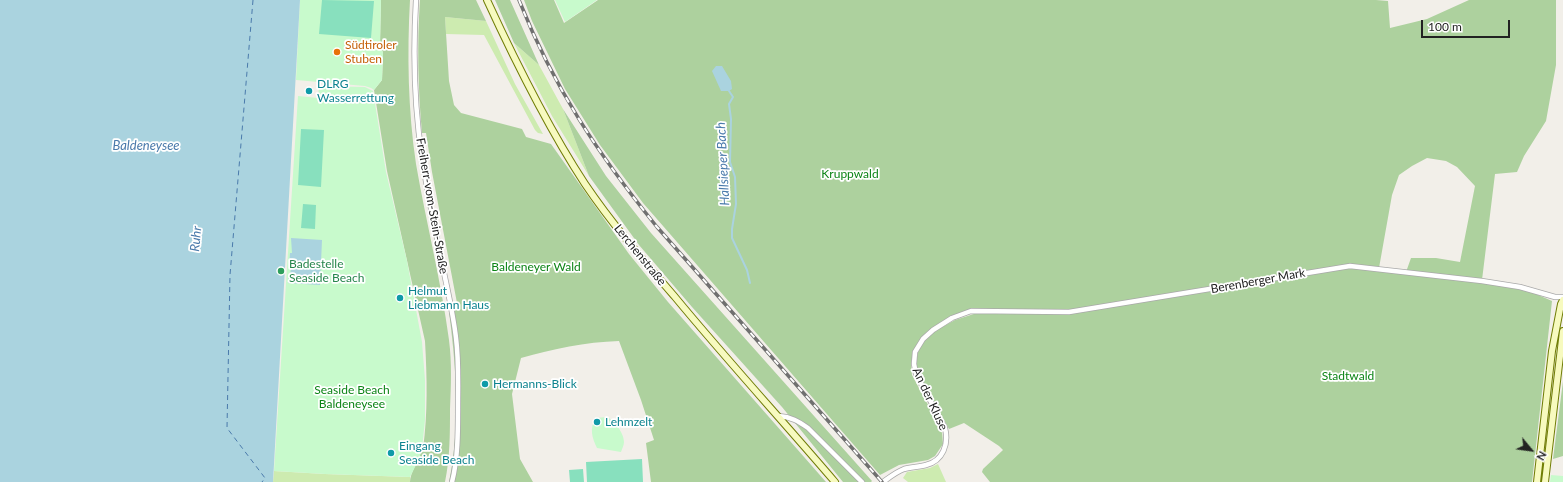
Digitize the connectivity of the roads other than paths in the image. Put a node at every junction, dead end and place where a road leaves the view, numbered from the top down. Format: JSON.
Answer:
{"nodes":[{"id":1,"x":416,"y":0,"type":"edge"},
{"id":2,"x":487,"y":0,"type":"edge"},
{"id":3,"x":1563,"y":297,"type":"edge"},
{"id":4,"x":1563,"y":300,"type":"edge"},
{"id":5,"x":952,"y":318,"type":"joint"},
{"id":6,"x":1563,"y":331,"type":"edge"},
{"id":7,"x":779,"y":416,"type":"junction"},
{"id":8,"x":452,"y":482,"type":"edge"},
{"id":9,"x":835,"y":482,"type":"edge"},
{"id":10,"x":862,"y":482,"type":"edge"},
{"id":11,"x":883,"y":482,"type":"edge"},
{"id":12,"x":1537,"y":482,"type":"edge"},
{"id":13,"x":1545,"y":482,"type":"edge"}],
"edges":[{"from":1,"to":8,"type":"street","name":"Freiherr-vom-Stein-Straße"},
{"from":2,"to":7,"type":"main road","name":"Lerchenstraße"},
{"from":3,"to":5,"type":"street","name":"Berenberger Mark"},
{"from":4,"to":12,"type":"main road"},
{"from":5,"to":11,"type":"street","name":"An der Kluse"},
{"from":6,"to":13,"type":"main road"},
{"from":7,"to":9,"type":"main road","name":"Lerchenstraße"},
{"from":7,"to":10,"type":"street"}]}
